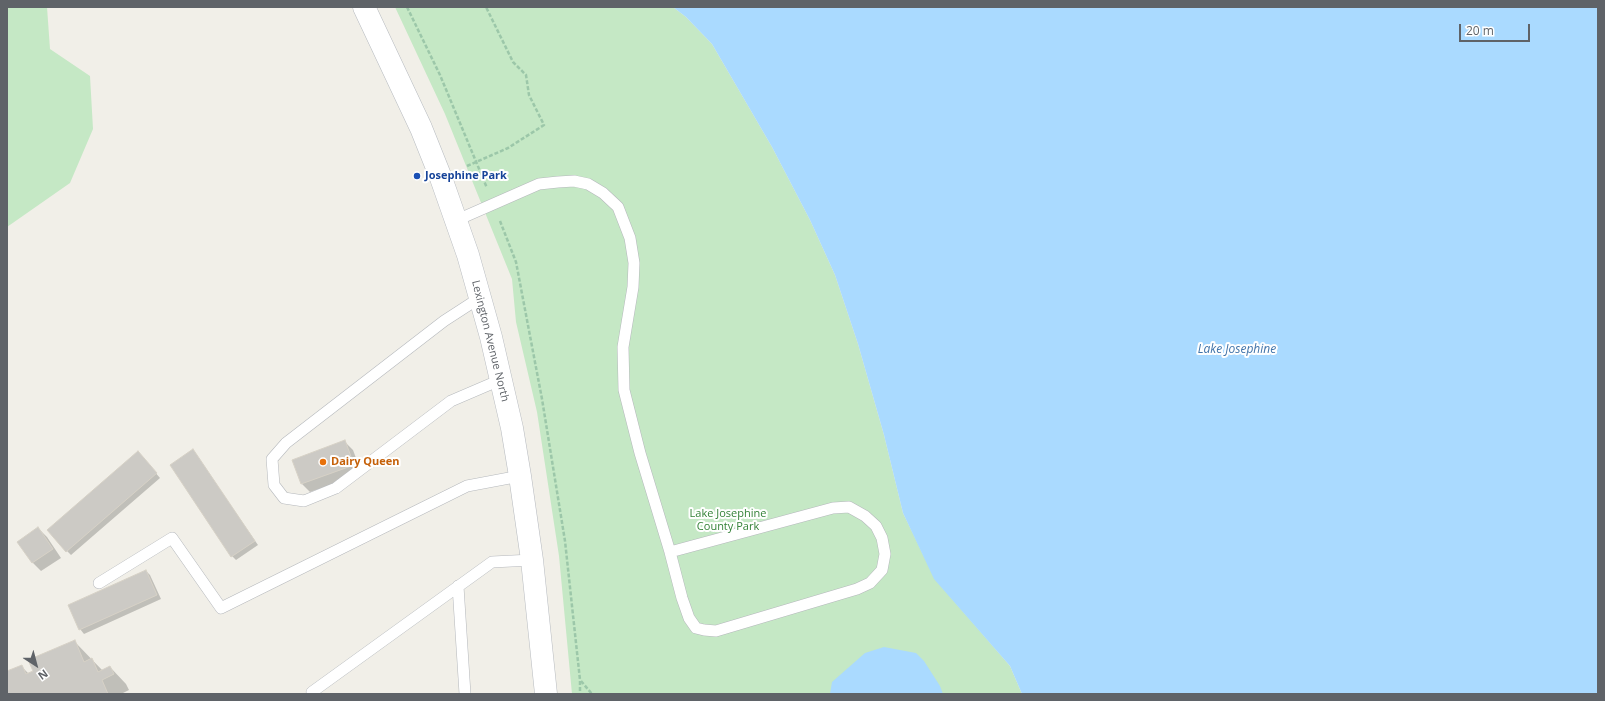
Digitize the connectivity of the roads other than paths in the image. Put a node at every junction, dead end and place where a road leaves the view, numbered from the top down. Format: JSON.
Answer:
{"nodes":[{"id":1,"x":364,"y":7,"type":"edge"},
{"id":2,"x":457,"y":220,"type":"junction"},
{"id":3,"x":481,"y":297,"type":"junction"},
{"id":4,"x":500,"y":380,"type":"junction"},
{"id":5,"x":520,"y":476,"type":"junction"},
{"id":6,"x":670,"y":552,"type":"junction"},
{"id":7,"x":532,"y":560,"type":"junction"},
{"id":8,"x":99,"y":583,"type":"dead end"},
{"id":9,"x":458,"y":586,"type":"junction"},
{"id":10,"x":313,"y":694,"type":"edge"},
{"id":11,"x":465,"y":694,"type":"edge"},
{"id":12,"x":546,"y":694,"type":"edge"}],
"edges":[{"from":1,"to":2,"type":"main road","name":"Lexington Avenue North"},
{"from":2,"to":3,"type":"main road","name":"Lexington Avenue North"},
{"from":2,"to":6,"type":"lane"},
{"from":3,"to":4,"type":"main road","name":"Lexington Avenue North"},
{"from":3,"to":4,"type":"lane"},
{"from":4,"to":5,"type":"main road","name":"Lexington Avenue North"},
{"from":5,"to":7,"type":"main road","name":"Lexington Avenue North"},
{"from":5,"to":8,"type":"lane"},
{"from":6,"to":6,"type":"lane"},
{"from":7,"to":9,"type":"lane"},
{"from":7,"to":12,"type":"main road","name":"Lexington Avenue North"},
{"from":9,"to":10,"type":"lane"},
{"from":9,"to":11,"type":"lane"}]}
